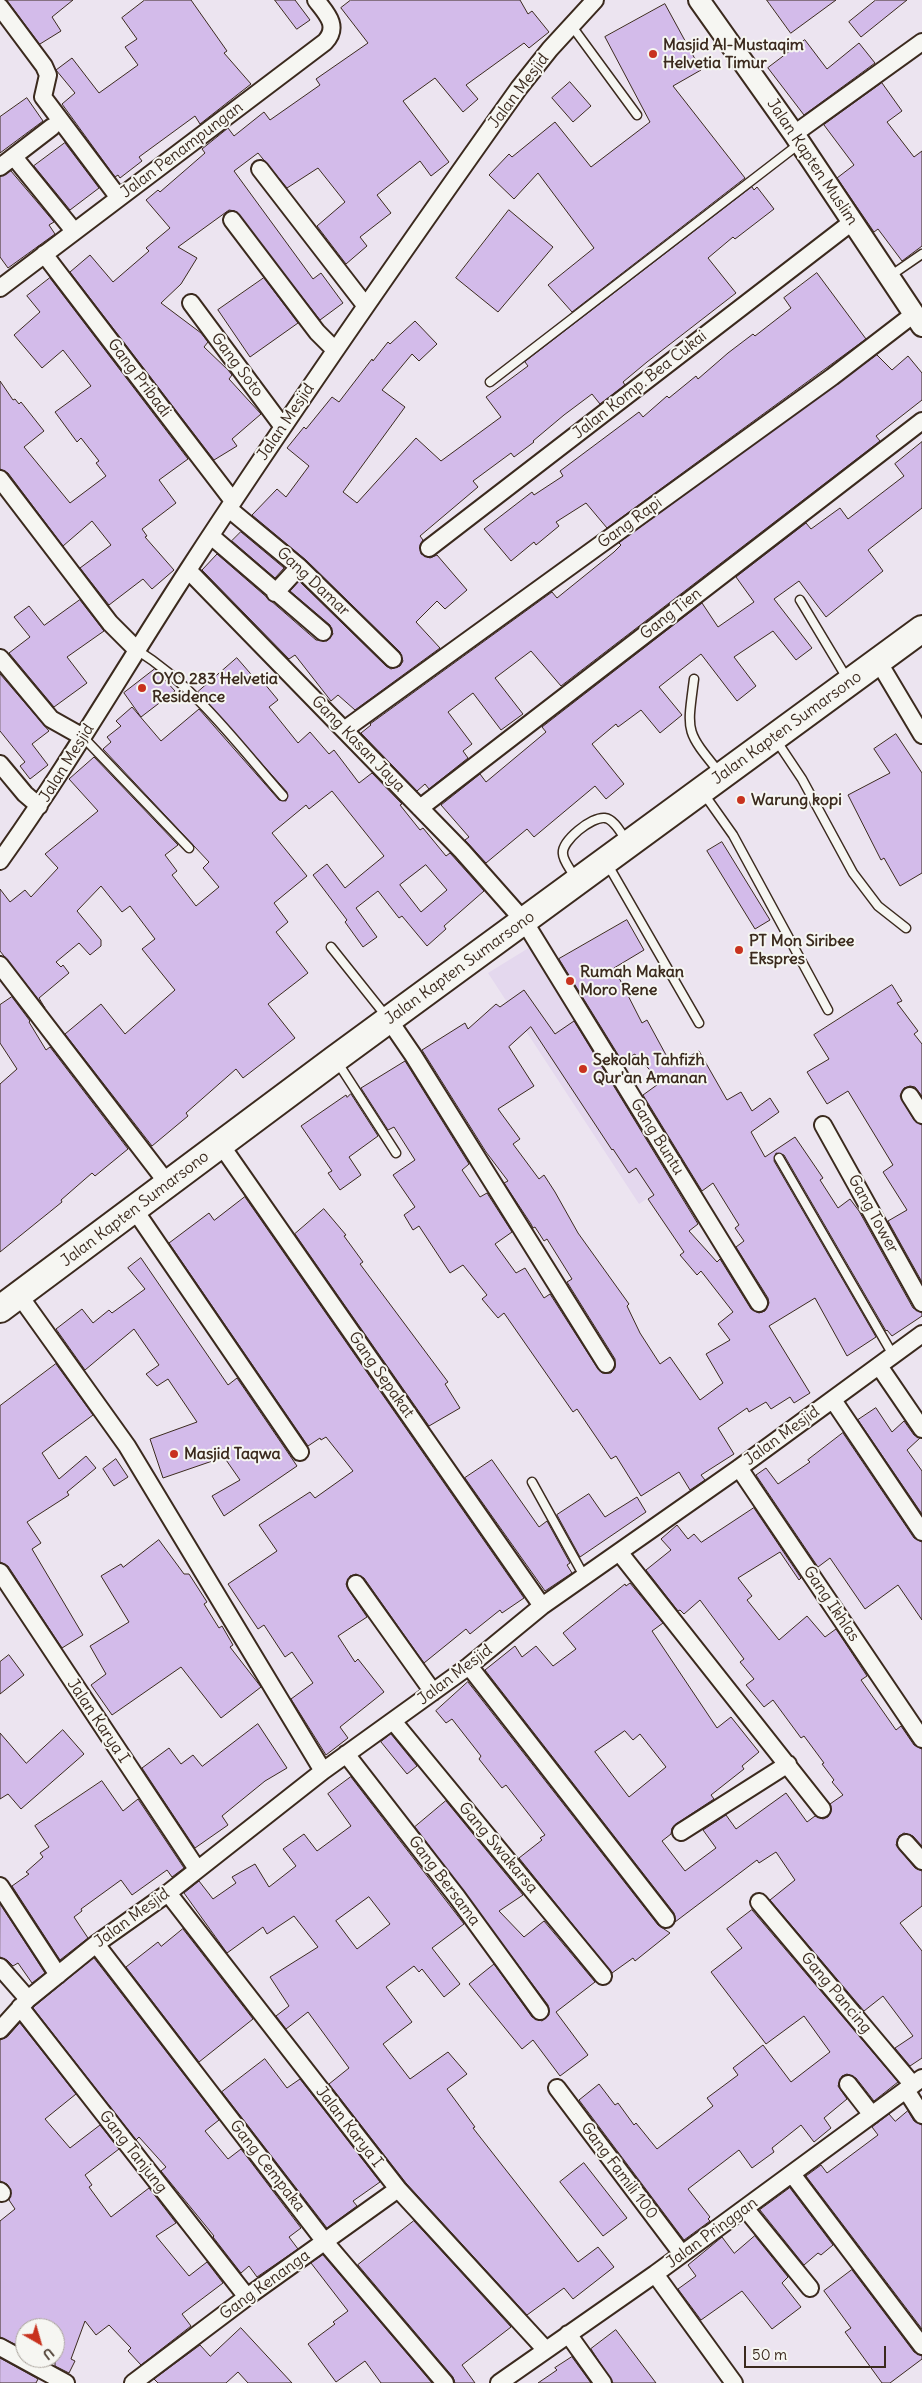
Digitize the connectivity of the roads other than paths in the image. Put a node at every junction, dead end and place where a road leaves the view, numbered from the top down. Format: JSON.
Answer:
{"nodes":[{"id":1,"x":316,"y":0,"type":"edge"},
{"id":2,"x":595,"y":0,"type":"edge"},
{"id":3,"x":699,"y":0,"type":"edge"},
{"id":4,"x":0,"y":7,"type":"edge"},
{"id":5,"x":571,"y":25,"type":"junction"},
{"id":6,"x":922,"y":42,"type":"edge"},
{"id":7,"x":637,"y":115,"type":"dead end"},
{"id":8,"x":52,"y":127,"type":"dead end"},
{"id":9,"x":798,"y":138,"type":"junction"},
{"id":10,"x":14,"y":157,"type":"junction"},
{"id":11,"x":0,"y":167,"type":"edge"},
{"id":12,"x":260,"y":169,"type":"dead end"},
{"id":13,"x":119,"y":198,"type":"junction"},
{"id":14,"x":232,"y":220,"type":"dead end"},
{"id":15,"x":852,"y":222,"type":"junction"},
{"id":16,"x":74,"y":232,"type":"junction"},
{"id":17,"x":44,"y":254,"type":"junction"},
{"id":18,"x":922,"y":254,"type":"edge"},
{"id":19,"x":888,"y":277,"type":"junction"},
{"id":20,"x":0,"y":288,"type":"edge"},
{"id":21,"x":191,"y":303,"type":"dead end"},
{"id":22,"x":365,"y":305,"type":"junction"},
{"id":23,"x":918,"y":320,"type":"edge"},
{"id":24,"x":334,"y":349,"type":"junction"},
{"id":25,"x":490,"y":382,"type":"dead end"},
{"id":26,"x":922,"y":421,"type":"edge"},
{"id":27,"x":283,"y":427,"type":"junction"},
{"id":28,"x":0,"y":479,"type":"edge"},
{"id":29,"x":231,"y":505,"type":"junction"},
{"id":30,"x":211,"y":536,"type":"junction"},
{"id":31,"x":429,"y":548,"type":"dead end"},
{"id":32,"x":299,"y":567,"type":"junction"},
{"id":33,"x":188,"y":570,"type":"junction"},
{"id":34,"x":274,"y":592,"type":"junction"},
{"id":35,"x":800,"y":600,"type":"dead end"},
{"id":36,"x":922,"y":629,"type":"edge"},
{"id":37,"x":323,"y":632,"type":"dead end"},
{"id":38,"x":138,"y":650,"type":"junction"},
{"id":39,"x":0,"y":658,"type":"edge"},
{"id":40,"x":393,"y":659,"type":"dead end"},
{"id":41,"x":878,"y":661,"type":"junction"},
{"id":42,"x":694,"y":679,"type":"dead end"},
{"id":43,"x":849,"y":682,"type":"junction"},
{"id":44,"x":344,"y":730,"type":"junction"},
{"id":45,"x":922,"y":735,"type":"edge"},
{"id":46,"x":83,"y":736,"type":"junction"},
{"id":47,"x":774,"y":738,"type":"junction"},
{"id":48,"x":0,"y":764,"type":"edge"},
{"id":49,"x":712,"y":783,"type":"junction"},
{"id":50,"x":283,"y":796,"type":"dead end"},
{"id":51,"x":39,"y":806,"type":"junction"},
{"id":52,"x":420,"y":808,"type":"junction"},
{"id":53,"x":629,"y":844,"type":"junction"},
{"id":54,"x":189,"y":848,"type":"dead end"},
{"id":55,"x":0,"y":861,"type":"edge"},
{"id":56,"x":606,"y":861,"type":"junction"},
{"id":57,"x":578,"y":882,"type":"junction"},
{"id":58,"x":524,"y":921,"type":"junction"},
{"id":59,"x":906,"y":928,"type":"dead end"},
{"id":60,"x":331,"y":947,"type":"dead end"},
{"id":61,"x":0,"y":965,"type":"edge"},
{"id":62,"x":828,"y":1010,"type":"dead end"},
{"id":63,"x":389,"y":1020,"type":"junction"},
{"id":64,"x":699,"y":1023,"type":"dead end"},
{"id":65,"x":336,"y":1059,"type":"junction"},
{"id":66,"x":910,"y":1096,"type":"dead end"},
{"id":67,"x":922,"y":1115,"type":"edge"},
{"id":68,"x":823,"y":1125,"type":"dead end"},
{"id":69,"x":221,"y":1144,"type":"junction"},
{"id":70,"x":396,"y":1153,"type":"dead end"},
{"id":71,"x":779,"y":1158,"type":"dead end"},
{"id":72,"x":168,"y":1184,"type":"junction"},
{"id":73,"x":134,"y":1209,"type":"junction"},
{"id":74,"x":10,"y":1302,"type":"edge"},
{"id":75,"x":759,"y":1302,"type":"dead end"},
{"id":76,"x":922,"y":1303,"type":"edge"},
{"id":77,"x":922,"y":1334,"type":"edge"},
{"id":78,"x":893,"y":1355,"type":"junction"},
{"id":79,"x":606,"y":1364,"type":"dead end"},
{"id":80,"x":879,"y":1366,"type":"junction"},
{"id":81,"x":833,"y":1400,"type":"junction"},
{"id":82,"x":922,"y":1430,"type":"edge"},
{"id":83,"x":300,"y":1452,"type":"dead end"},
{"id":84,"x":739,"y":1468,"type":"junction"},
{"id":85,"x":532,"y":1482,"type":"dead end"},
{"id":86,"x":922,"y":1532,"type":"edge"},
{"id":87,"x":618,"y":1552,"type":"junction"},
{"id":88,"x":0,"y":1572,"type":"edge"},
{"id":89,"x":584,"y":1576,"type":"junction"},
{"id":90,"x":356,"y":1584,"type":"dead end"},
{"id":91,"x":542,"y":1606,"type":"junction"},
{"id":92,"x":469,"y":1666,"type":"junction"},
{"id":93,"x":433,"y":1692,"type":"junction"},
{"id":94,"x":393,"y":1721,"type":"junction"},
{"id":95,"x":922,"y":1739,"type":"edge"},
{"id":96,"x":346,"y":1754,"type":"junction"},
{"id":97,"x":788,"y":1764,"type":"junction"},
{"id":98,"x":323,"y":1771,"type":"junction"},
{"id":99,"x":822,"y":1809,"type":"dead end"},
{"id":100,"x":681,"y":1832,"type":"dead end"},
{"id":101,"x":906,"y":1843,"type":"dead end"},
{"id":102,"x":922,"y":1861,"type":"edge"},
{"id":103,"x":197,"y":1869,"type":"junction"},
{"id":104,"x":0,"y":1886,"type":"edge"},
{"id":105,"x":168,"y":1893,"type":"junction"},
{"id":106,"x":759,"y":1902,"type":"dead end"},
{"id":107,"x":666,"y":1919,"type":"dead end"},
{"id":108,"x":96,"y":1944,"type":"junction"},
{"id":109,"x":0,"y":1967,"type":"edge"},
{"id":110,"x":58,"y":1975,"type":"junction"},
{"id":111,"x":603,"y":1976,"type":"dead end"},
{"id":112,"x":24,"y":2003,"type":"junction"},
{"id":113,"x":540,"y":2011,"type":"dead end"},
{"id":114,"x":0,"y":2030,"type":"edge"},
{"id":115,"x":848,"y":2084,"type":"dead end"},
{"id":116,"x":914,"y":2084,"type":"edge"},
{"id":117,"x":557,"y":2088,"type":"dead end"},
{"id":118,"x":872,"y":2115,"type":"junction"},
{"id":119,"x":922,"y":2116,"type":"edge"},
{"id":120,"x":792,"y":2174,"type":"junction"},
{"id":121,"x":398,"y":2190,"type":"junction"},
{"id":122,"x":745,"y":2208,"type":"junction"},
{"id":123,"x":325,"y":2242,"type":"junction"},
{"id":124,"x":682,"y":2254,"type":"junction"},
{"id":125,"x":655,"y":2274,"type":"junction"},
{"id":126,"x":810,"y":2288,"type":"dead end"},
{"id":127,"x":247,"y":2297,"type":"junction"},
{"id":128,"x":568,"y":2334,"type":"junction"},
{"id":129,"x":922,"y":2346,"type":"edge"},
{"id":130,"x":0,"y":2347,"type":"edge"},
{"id":131,"x":545,"y":2349,"type":"junction"},
{"id":132,"x":47,"y":2379,"type":"edge"},
{"id":133,"x":66,"y":2383,"type":"edge"},
{"id":134,"x":133,"y":2383,"type":"edge"},
{"id":135,"x":444,"y":2383,"type":"edge"},
{"id":136,"x":499,"y":2383,"type":"edge"},
{"id":137,"x":602,"y":2383,"type":"edge"},
{"id":138,"x":734,"y":2383,"type":"edge"}],
"edges":[{"from":1,"to":13,"type":"street","name":"Jalan Penampungan"},
{"from":2,"to":5,"type":"street","name":"Jalan Mesjid"},
{"from":3,"to":9,"type":"street","name":"Jalan Kapten Muslim"},
{"from":4,"to":13,"type":"street"},
{"from":5,"to":7,"type":"lane"},
{"from":5,"to":22,"type":"street","name":"Jalan Mesjid"},
{"from":6,"to":9,"type":"street"},
{"from":8,"to":10,"type":"street"},
{"from":9,"to":15,"type":"street","name":"Jalan Kapten Muslim"},
{"from":9,"to":25,"type":"lane"},
{"from":10,"to":11,"type":"street"},
{"from":10,"to":16,"type":"street"},
{"from":12,"to":22,"type":"street"},
{"from":13,"to":16,"type":"street","name":"Jalan Penampungan"},
{"from":14,"to":24,"type":"street"},
{"from":15,"to":19,"type":"street","name":"Jalan Kapten Muslim"},
{"from":15,"to":31,"type":"street","name":"Jalan Komp. Bea Cukai"},
{"from":16,"to":17,"type":"street","name":"Jalan Penampungan"},
{"from":17,"to":20,"type":"street","name":"Jalan Penampungan"},
{"from":17,"to":29,"type":"street","name":"Gang Pribadi"},
{"from":18,"to":19,"type":"lane"},
{"from":19,"to":23,"type":"street","name":"Jalan Kapten Muslim"},
{"from":21,"to":27,"type":"street","name":"Gang Soto"},
{"from":22,"to":24,"type":"street","name":"Jalan Mesjid"},
{"from":23,"to":44,"type":"street","name":"Gang Rapi"},
{"from":24,"to":27,"type":"street","name":"Jalan Mesjid"},
{"from":26,"to":52,"type":"street","name":"Gang Tien"},
{"from":27,"to":29,"type":"street","name":"Jalan Mesjid"},
{"from":28,"to":38,"type":"street"},
{"from":29,"to":30,"type":"street","name":"Jalan Mesjid"},
{"from":29,"to":32,"type":"street","name":"Gang Damar"},
{"from":30,"to":33,"type":"street","name":"Jalan Mesjid"},
{"from":30,"to":34,"type":"street"},
{"from":32,"to":34,"type":"street"},
{"from":32,"to":40,"type":"street","name":"Gang Damar"},
{"from":33,"to":38,"type":"street","name":"Jalan Mesjid"},
{"from":33,"to":44,"type":"street","name":"Gang Kasan Jaya"},
{"from":34,"to":37,"type":"street"},
{"from":35,"to":43,"type":"lane"},
{"from":36,"to":41,"type":"highway","name":"Jalan Kapten Sumarsono"},
{"from":38,"to":46,"type":"street","name":"Jalan Mesjid"},
{"from":38,"to":50,"type":"lane"},
{"from":39,"to":46,"type":"street"},
{"from":41,"to":43,"type":"highway","name":"Jalan Kapten Sumarsono"},
{"from":41,"to":45,"type":"street"},
{"from":42,"to":49,"type":"lane"},
{"from":43,"to":47,"type":"highway","name":"Jalan Kapten Sumarsono"},
{"from":44,"to":52,"type":"street","name":"Gang Kasan Jaya"},
{"from":46,"to":51,"type":"street","name":"Jalan Mesjid"},
{"from":46,"to":54,"type":"lane"},
{"from":47,"to":49,"type":"highway","name":"Jalan Kapten Sumarsono"},
{"from":47,"to":59,"type":"lane"},
{"from":48,"to":51,"type":"street"},
{"from":49,"to":53,"type":"highway","name":"Jalan Kapten Sumarsono"},
{"from":49,"to":62,"type":"lane"},
{"from":51,"to":55,"type":"street","name":"Jalan Mesjid"},
{"from":52,"to":58,"type":"street","name":"Gang Kasan Jaya"},
{"from":53,"to":56,"type":"highway","name":"Jalan Kapten Sumarsono"},
{"from":53,"to":57,"type":"lane"},
{"from":56,"to":57,"type":"highway","name":"Jalan Kapten Sumarsono"},
{"from":56,"to":64,"type":"lane"},
{"from":57,"to":58,"type":"highway","name":"Jalan Kapten Sumarsono"},
{"from":58,"to":63,"type":"highway","name":"Jalan Kapten Sumarsono"},
{"from":58,"to":75,"type":"street","name":"Gang Buntu"},
{"from":60,"to":63,"type":"lane"},
{"from":61,"to":72,"type":"street"},
{"from":63,"to":65,"type":"highway","name":"Jalan Kapten Sumarsono"},
{"from":63,"to":79,"type":"street"},
{"from":65,"to":69,"type":"highway","name":"Jalan Kapten Sumarsono"},
{"from":65,"to":70,"type":"lane"},
{"from":66,"to":67,"type":"street"},
{"from":68,"to":76,"type":"street","name":"Gang Tower"},
{"from":69,"to":72,"type":"highway","name":"Jalan Kapten Sumarsono"},
{"from":69,"to":91,"type":"street","name":"Gang Sepakat"},
{"from":71,"to":78,"type":"lane"},
{"from":72,"to":73,"type":"highway","name":"Jalan Kapten Sumarsono"},
{"from":73,"to":74,"type":"highway","name":"Jalan Kapten Sumarsono"},
{"from":73,"to":83,"type":"street"},
{"from":74,"to":98,"type":"street"},
{"from":77,"to":78,"type":"street","name":"Jalan Mesjid"},
{"from":78,"to":80,"type":"street","name":"Jalan Mesjid"},
{"from":80,"to":81,"type":"street","name":"Jalan Mesjid"},
{"from":80,"to":82,"type":"street"},
{"from":81,"to":84,"type":"street","name":"Jalan Mesjid"},
{"from":81,"to":86,"type":"street"},
{"from":84,"to":87,"type":"street","name":"Jalan Mesjid"},
{"from":84,"to":95,"type":"street","name":"Gang Ikhlas"},
{"from":85,"to":89,"type":"lane"},
{"from":87,"to":89,"type":"street","name":"Jalan Mesjid"},
{"from":87,"to":97,"type":"street"},
{"from":88,"to":103,"type":"street","name":"Jalan Karya I"},
{"from":89,"to":91,"type":"street","name":"Jalan Mesjid"},
{"from":90,"to":93,"type":"street"},
{"from":91,"to":92,"type":"street","name":"Jalan Mesjid"},
{"from":92,"to":93,"type":"street","name":"Jalan Mesjid"},
{"from":92,"to":107,"type":"street"},
{"from":93,"to":94,"type":"street","name":"Jalan Mesjid"},
{"from":94,"to":96,"type":"street","name":"Jalan Mesjid"},
{"from":94,"to":111,"type":"street","name":"Gang Swakarsa"},
{"from":96,"to":98,"type":"street","name":"Jalan Mesjid"},
{"from":96,"to":113,"type":"street","name":"Gang Bersama"},
{"from":97,"to":99,"type":"street"},
{"from":97,"to":100,"type":"street"},
{"from":98,"to":103,"type":"street","name":"Jalan Mesjid"},
{"from":101,"to":102,"type":"street"},
{"from":103,"to":105,"type":"street","name":"Jalan Mesjid"},
{"from":104,"to":110,"type":"street"},
{"from":105,"to":108,"type":"street","name":"Jalan Mesjid"},
{"from":105,"to":121,"type":"street","name":"Jalan Karya I"},
{"from":106,"to":116,"type":"street","name":"Gang Pancing"},
{"from":108,"to":110,"type":"street","name":"Jalan Mesjid"},
{"from":108,"to":123,"type":"street","name":"Gang Cempaka"},
{"from":109,"to":112,"type":"street","name":"Gang Tanjung"},
{"from":110,"to":112,"type":"street","name":"Jalan Mesjid"},
{"from":112,"to":114,"type":"street","name":"Jalan Mesjid"},
{"from":112,"to":127,"type":"street","name":"Gang Tanjung"},
{"from":115,"to":118,"type":"street"},
{"from":116,"to":118,"type":"street","name":"Jalan Pringgan"},
{"from":116,"to":119,"type":"street","name":"Gang Pancing"},
{"from":117,"to":124,"type":"street","name":"Gang Famili 100"},
{"from":118,"to":120,"type":"street","name":"Jalan Pringgan"},
{"from":120,"to":122,"type":"street","name":"Jalan Pringgan"},
{"from":120,"to":129,"type":"street"},
{"from":121,"to":123,"type":"street","name":"Gang Kenanga"},
{"from":121,"to":131,"type":"street","name":"Jalan Karya I"},
{"from":122,"to":124,"type":"street","name":"Jalan Pringgan"},
{"from":122,"to":126,"type":"street"},
{"from":123,"to":127,"type":"street","name":"Gang Kenanga"},
{"from":123,"to":135,"type":"street","name":"Gang Cempaka"},
{"from":124,"to":125,"type":"street","name":"Jalan Pringgan"},
{"from":125,"to":128,"type":"street","name":"Jalan Pringgan"},
{"from":125,"to":138,"type":"street"},
{"from":127,"to":134,"type":"street","name":"Gang Kenanga"},
{"from":128,"to":131,"type":"street","name":"Jalan Pringgan"},
{"from":128,"to":137,"type":"street"},
{"from":130,"to":132,"type":"street"},
{"from":131,"to":136,"type":"street","name":"Jalan Pringgan"},
{"from":132,"to":133,"type":"street"}]}
